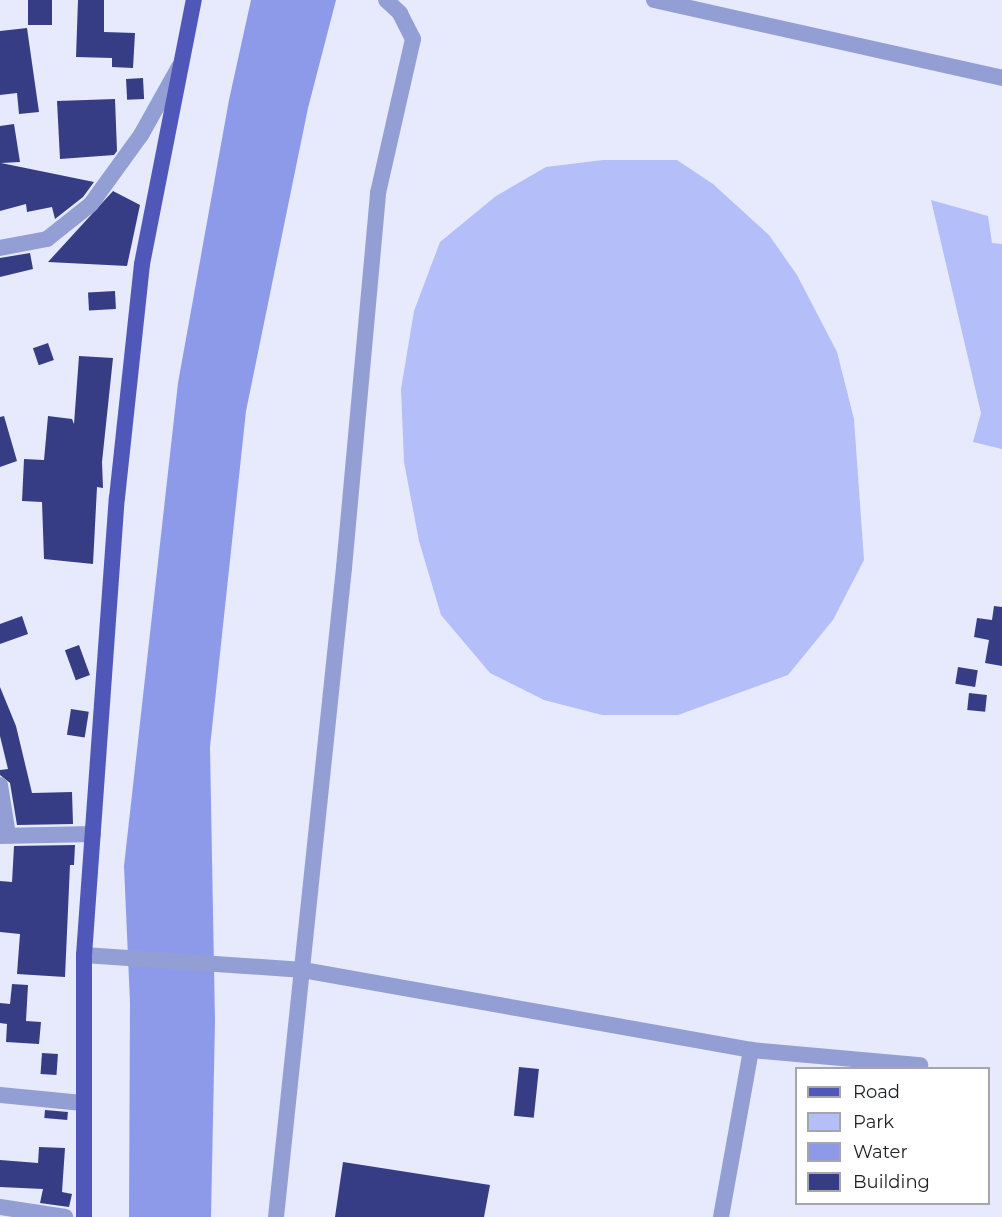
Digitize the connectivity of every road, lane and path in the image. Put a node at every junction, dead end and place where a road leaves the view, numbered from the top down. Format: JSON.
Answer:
{"nodes":[{"id":1,"x":194,"y":0,"type":"edge"},
{"id":2,"x":386,"y":0,"type":"edge"},
{"id":3,"x":654,"y":0,"type":"edge"},
{"id":4,"x":181,"y":63,"type":"junction"},
{"id":5,"x":1002,"y":78,"type":"edge"},
{"id":6,"x":0,"y":249,"type":"edge"},
{"id":7,"x":0,"y":785,"type":"edge"},
{"id":8,"x":93,"y":834,"type":"junction"},
{"id":9,"x":4,"y":836,"type":"edge"},
{"id":10,"x":84,"y":956,"type":"junction"},
{"id":11,"x":303,"y":970,"type":"junction"},
{"id":12,"x":752,"y":1050,"type":"junction"},
{"id":13,"x":920,"y":1065,"type":"dead end"},
{"id":14,"x":0,"y":1095,"type":"edge"},
{"id":15,"x":83,"y":1103,"type":"junction"},
{"id":16,"x":0,"y":1207,"type":"edge"},
{"id":17,"x":65,"y":1217,"type":"edge"},
{"id":18,"x":84,"y":1217,"type":"edge"},
{"id":19,"x":276,"y":1217,"type":"edge"},
{"id":20,"x":721,"y":1217,"type":"edge"}],
"edges":[{"from":1,"to":4,"type":"main road"},
{"from":2,"to":11,"type":"street"},
{"from":3,"to":5,"type":"street"},
{"from":4,"to":6,"type":"street"},
{"from":4,"to":8,"type":"main road"},
{"from":7,"to":9,"type":"street"},
{"from":8,"to":9,"type":"street"},
{"from":8,"to":10,"type":"main road"},
{"from":10,"to":11,"type":"street"},
{"from":10,"to":15,"type":"main road"},
{"from":11,"to":12,"type":"street"},
{"from":11,"to":19,"type":"street"},
{"from":12,"to":13,"type":"street"},
{"from":12,"to":20,"type":"street"},
{"from":14,"to":15,"type":"street"},
{"from":15,"to":18,"type":"main road"},
{"from":16,"to":17,"type":"street"}]}
